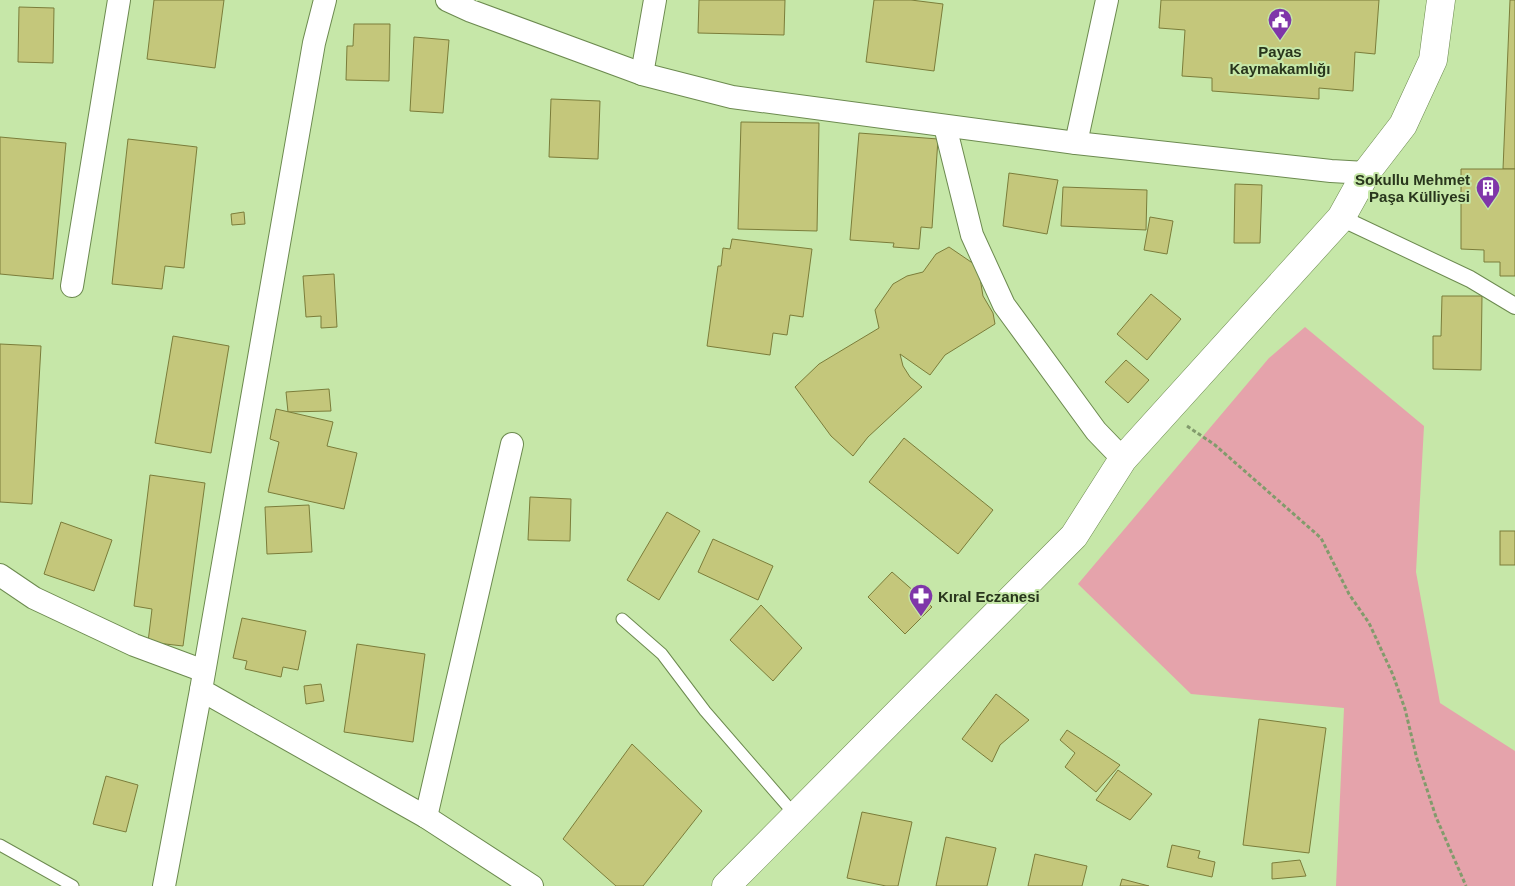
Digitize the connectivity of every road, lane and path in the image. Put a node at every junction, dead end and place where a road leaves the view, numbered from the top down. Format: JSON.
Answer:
{"nodes":[{"id":1,"x":119,"y":0,"type":"edge"},
{"id":2,"x":325,"y":0,"type":"edge"},
{"id":3,"x":447,"y":0,"type":"edge"},
{"id":4,"x":655,"y":0,"type":"edge"},
{"id":5,"x":1107,"y":0,"type":"edge"},
{"id":6,"x":1442,"y":0,"type":"edge"},
{"id":7,"x":642,"y":74,"type":"junction"},
{"id":8,"x":945,"y":126,"type":"junction"},
{"id":9,"x":1076,"y":143,"type":"junction"},
{"id":10,"x":1366,"y":173,"type":"junction"},
{"id":11,"x":1340,"y":218,"type":"junction"},
{"id":12,"x":72,"y":286,"type":"dead end"},
{"id":13,"x":1515,"y":306,"type":"edge"},
{"id":14,"x":1166,"y":411,"type":"junction"},
{"id":15,"x":512,"y":444,"type":"dead end"},
{"id":16,"x":1122,"y":460,"type":"junction"},
{"id":17,"x":0,"y":575,"type":"edge"},
{"id":18,"x":622,"y":619,"type":"dead end"},
{"id":19,"x":202,"y":680,"type":"junction"},
{"id":20,"x":796,"y":816,"type":"junction"},
{"id":21,"x":426,"y":817,"type":"junction"},
{"id":22,"x":0,"y":845,"type":"edge"},
{"id":23,"x":73,"y":886,"type":"edge"},
{"id":24,"x":164,"y":886,"type":"edge"},
{"id":25,"x":532,"y":886,"type":"edge"},
{"id":26,"x":726,"y":886,"type":"edge"},
{"id":27,"x":1466,"y":886,"type":"edge"}],
"edges":[{"from":1,"to":12,"type":"street"},
{"from":2,"to":19,"type":"street"},
{"from":3,"to":7,"type":"street"},
{"from":4,"to":7,"type":"street"},
{"from":5,"to":9,"type":"street"},
{"from":6,"to":10,"type":"street"},
{"from":7,"to":8,"type":"street"},
{"from":8,"to":9,"type":"street"},
{"from":8,"to":16,"type":"street"},
{"from":9,"to":10,"type":"street"},
{"from":10,"to":11,"type":"street"},
{"from":11,"to":13,"type":"street"},
{"from":11,"to":14,"type":"street"},
{"from":14,"to":16,"type":"street"},
{"from":14,"to":27,"type":"path"},
{"from":15,"to":21,"type":"street"},
{"from":16,"to":20,"type":"street"},
{"from":17,"to":19,"type":"street"},
{"from":18,"to":20,"type":"lane"},
{"from":19,"to":21,"type":"street"},
{"from":19,"to":24,"type":"street"},
{"from":20,"to":26,"type":"street"},
{"from":21,"to":25,"type":"street"},
{"from":22,"to":23,"type":"lane"}]}
